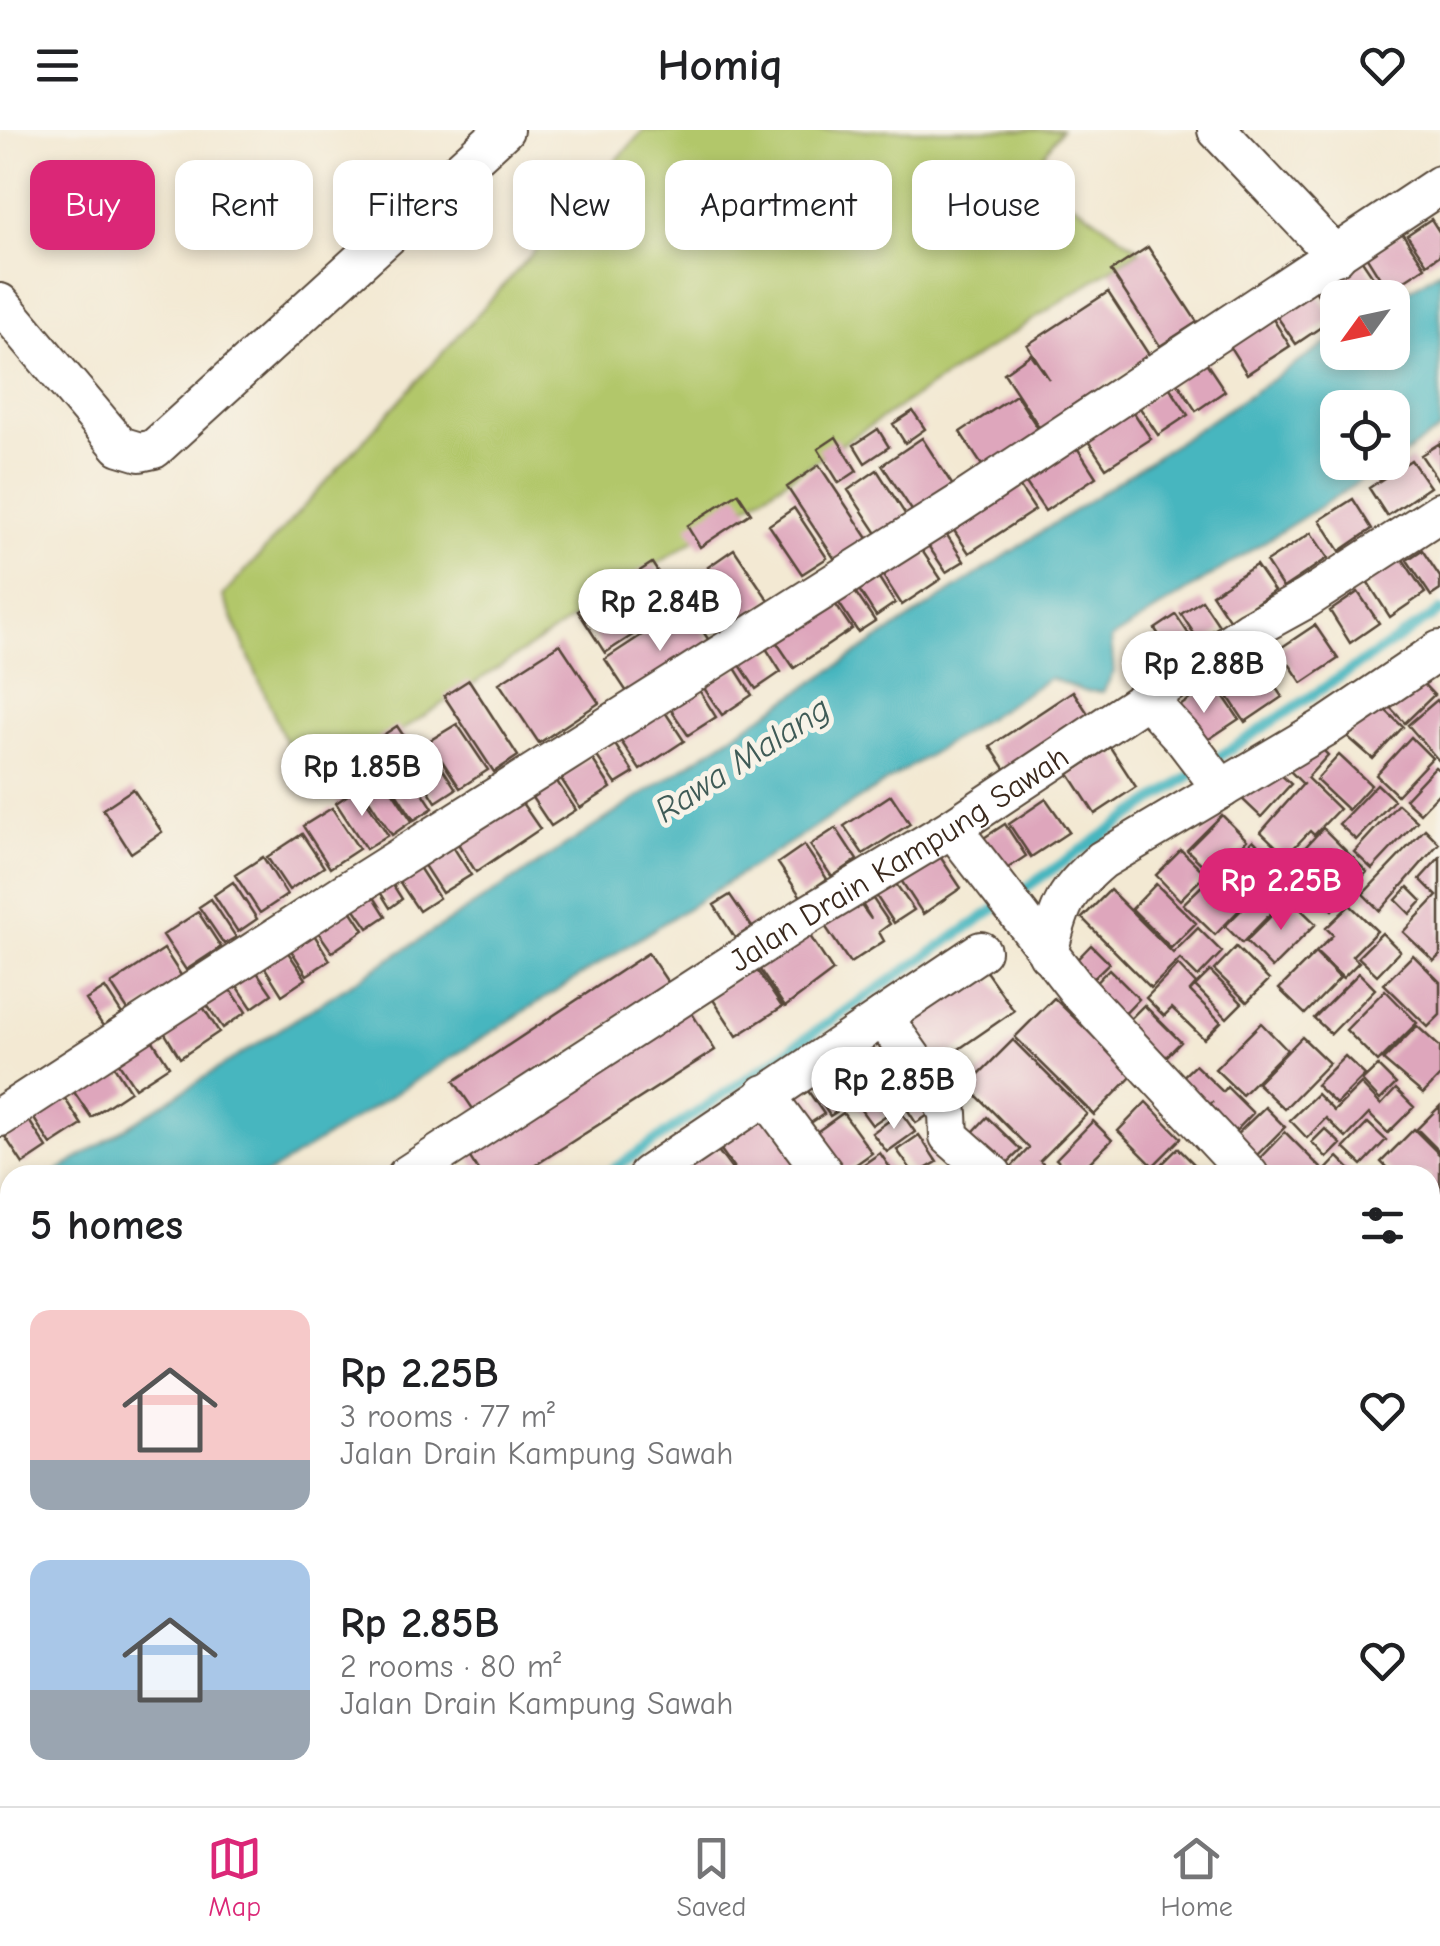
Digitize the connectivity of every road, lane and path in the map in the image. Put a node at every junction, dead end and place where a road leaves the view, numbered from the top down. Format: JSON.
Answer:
{"nodes":[{"id":1,"x":504,"y":130,"type":"edge"},
{"id":2,"x":1217,"y":130,"type":"edge"},
{"id":3,"x":1440,"y":185,"type":"edge"},
{"id":4,"x":1336,"y":256,"type":"junction"},
{"id":5,"x":0,"y":304,"type":"edge"},
{"id":6,"x":1440,"y":512,"type":"edge"},
{"id":7,"x":1440,"y":650,"type":"edge"},
{"id":8,"x":1147,"y":699,"type":"junction"},
{"id":9,"x":1217,"y":783,"type":"junction"},
{"id":10,"x":952,"y":828,"type":"junction"},
{"id":11,"x":1039,"y":941,"type":"junction"},
{"id":12,"x":981,"y":950,"type":"dead end"},
{"id":13,"x":883,"y":1017,"type":"junction"},
{"id":14,"x":765,"y":1094,"type":"junction"},
{"id":15,"x":0,"y":1116,"type":"edge"},
{"id":16,"x":422,"y":1165,"type":"edge"},
{"id":17,"x":662,"y":1165,"type":"edge"},
{"id":18,"x":818,"y":1165,"type":"edge"},
{"id":19,"x":982,"y":1165,"type":"edge"},
{"id":20,"x":1240,"y":1165,"type":"edge"}],
"edges":[{"from":1,"to":5,"type":"street"},
{"from":2,"to":4,"type":"street"},
{"from":3,"to":4,"type":"street"},
{"from":4,"to":15,"type":"street"},
{"from":6,"to":8,"type":"street","name":"Jalan Drain Kampung Sawah"},
{"from":7,"to":9,"type":"street"},
{"from":8,"to":9,"type":"street"},
{"from":8,"to":10,"type":"street","name":"Jalan Drain Kampung Sawah"},
{"from":9,"to":11,"type":"street"},
{"from":10,"to":11,"type":"street"},
{"from":10,"to":16,"type":"street","name":"Jalan Drain Kampung Sawah"},
{"from":11,"to":20,"type":"street"},
{"from":12,"to":13,"type":"street"},
{"from":13,"to":14,"type":"street"},
{"from":13,"to":19,"type":"street"},
{"from":14,"to":17,"type":"street"},
{"from":14,"to":18,"type":"street"}]}
